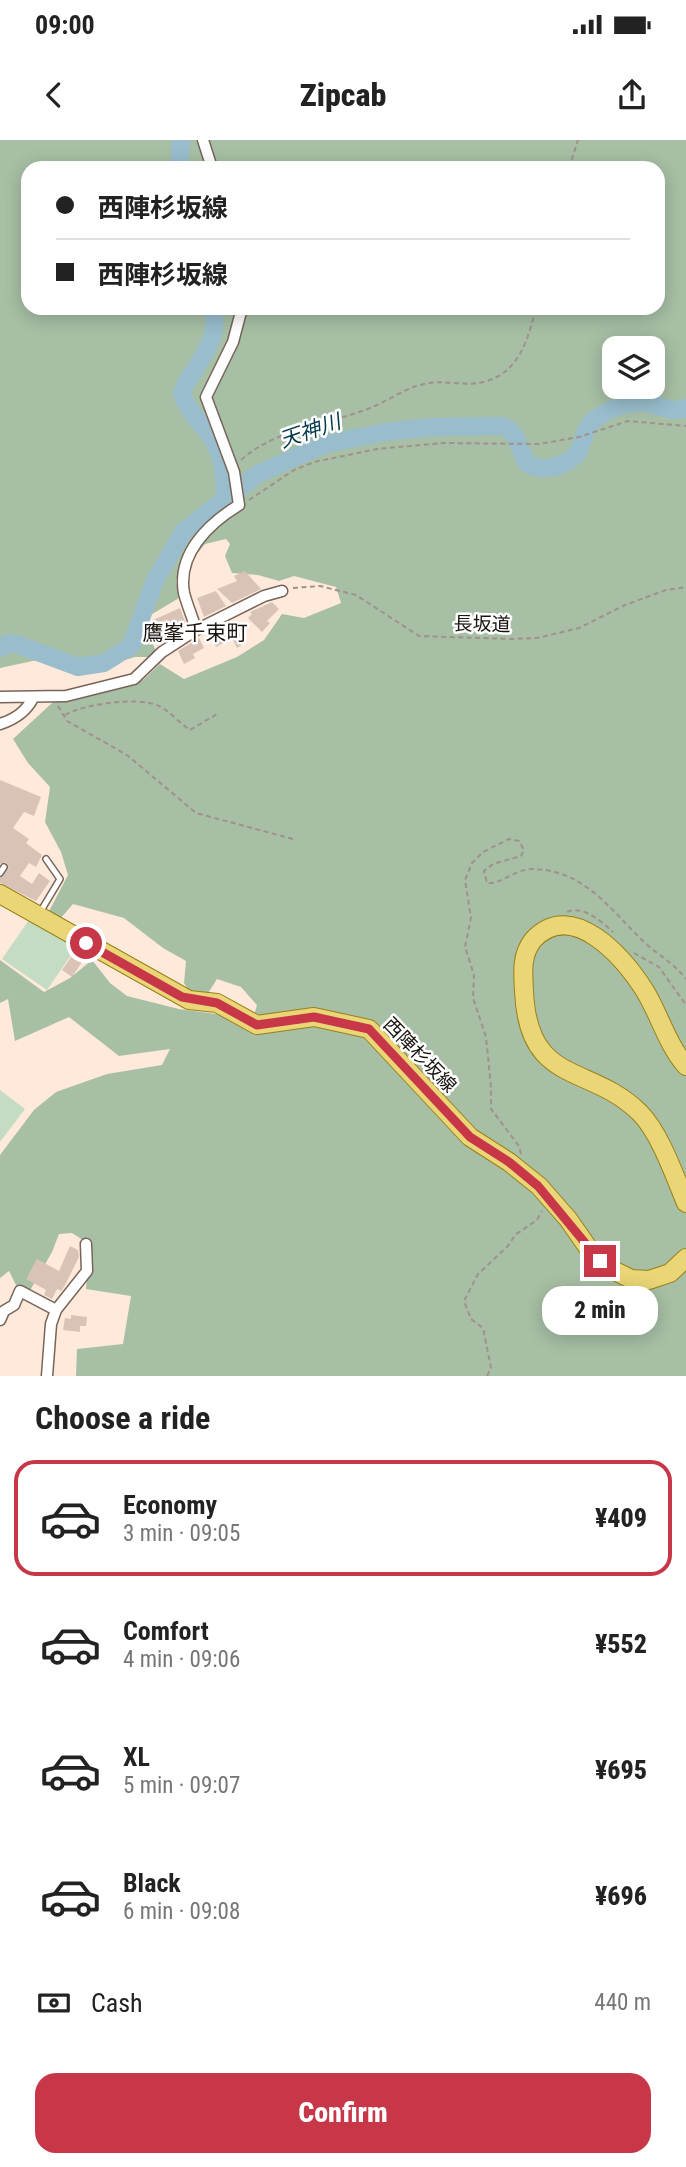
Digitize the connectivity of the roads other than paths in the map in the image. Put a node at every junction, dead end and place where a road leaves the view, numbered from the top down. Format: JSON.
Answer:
{"nodes":[{"id":1,"x":204,"y":140,"type":"edge"},
{"id":2,"x":210,"y":161,"type":"edge"},
{"id":3,"x":240,"y":315,"type":"edge"},
{"id":4,"x":282,"y":591,"type":"road end"},
{"id":5,"x":197,"y":630,"type":"junction"},
{"id":6,"x":0,"y":697,"type":"edge"},
{"id":7,"x":33,"y":698,"type":"junction"},
{"id":8,"x":0,"y":724,"type":"edge"},
{"id":9,"x":46,"y":859,"type":"dead end"},
{"id":10,"x":4,"y":867,"type":"dead end"},
{"id":11,"x":0,"y":873,"type":"edge"},
{"id":12,"x":0,"y":894,"type":"edge"},
{"id":13,"x":37,"y":916,"type":"junction"},
{"id":14,"x":686,"y":1066,"type":"edge"},
{"id":15,"x":686,"y":1203,"type":"edge"},
{"id":16,"x":86,"y":1244,"type":"dead end"},
{"id":17,"x":686,"y":1258,"type":"edge"},
{"id":18,"x":56,"y":1310,"type":"junction"},
{"id":19,"x":0,"y":1320,"type":"edge"},
{"id":20,"x":47,"y":1376,"type":"edge"}],
"edges":[{"from":1,"to":2,"type":"street"},
{"from":3,"to":5,"type":"street"},
{"from":4,"to":5,"type":"street"},
{"from":5,"to":7,"type":"street"},
{"from":6,"to":7,"type":"street"},
{"from":7,"to":8,"type":"street"},
{"from":9,"to":13,"type":"lane"},
{"from":10,"to":11,"type":"lane"},
{"from":12,"to":13,"type":"main road","name":"西陣杉坂線"},
{"from":13,"to":17,"type":"main road","name":"西陣杉坂線"},
{"from":14,"to":15,"type":"main road"},
{"from":16,"to":18,"type":"street"},
{"from":18,"to":19,"type":"street"},
{"from":18,"to":20,"type":"street"}]}
